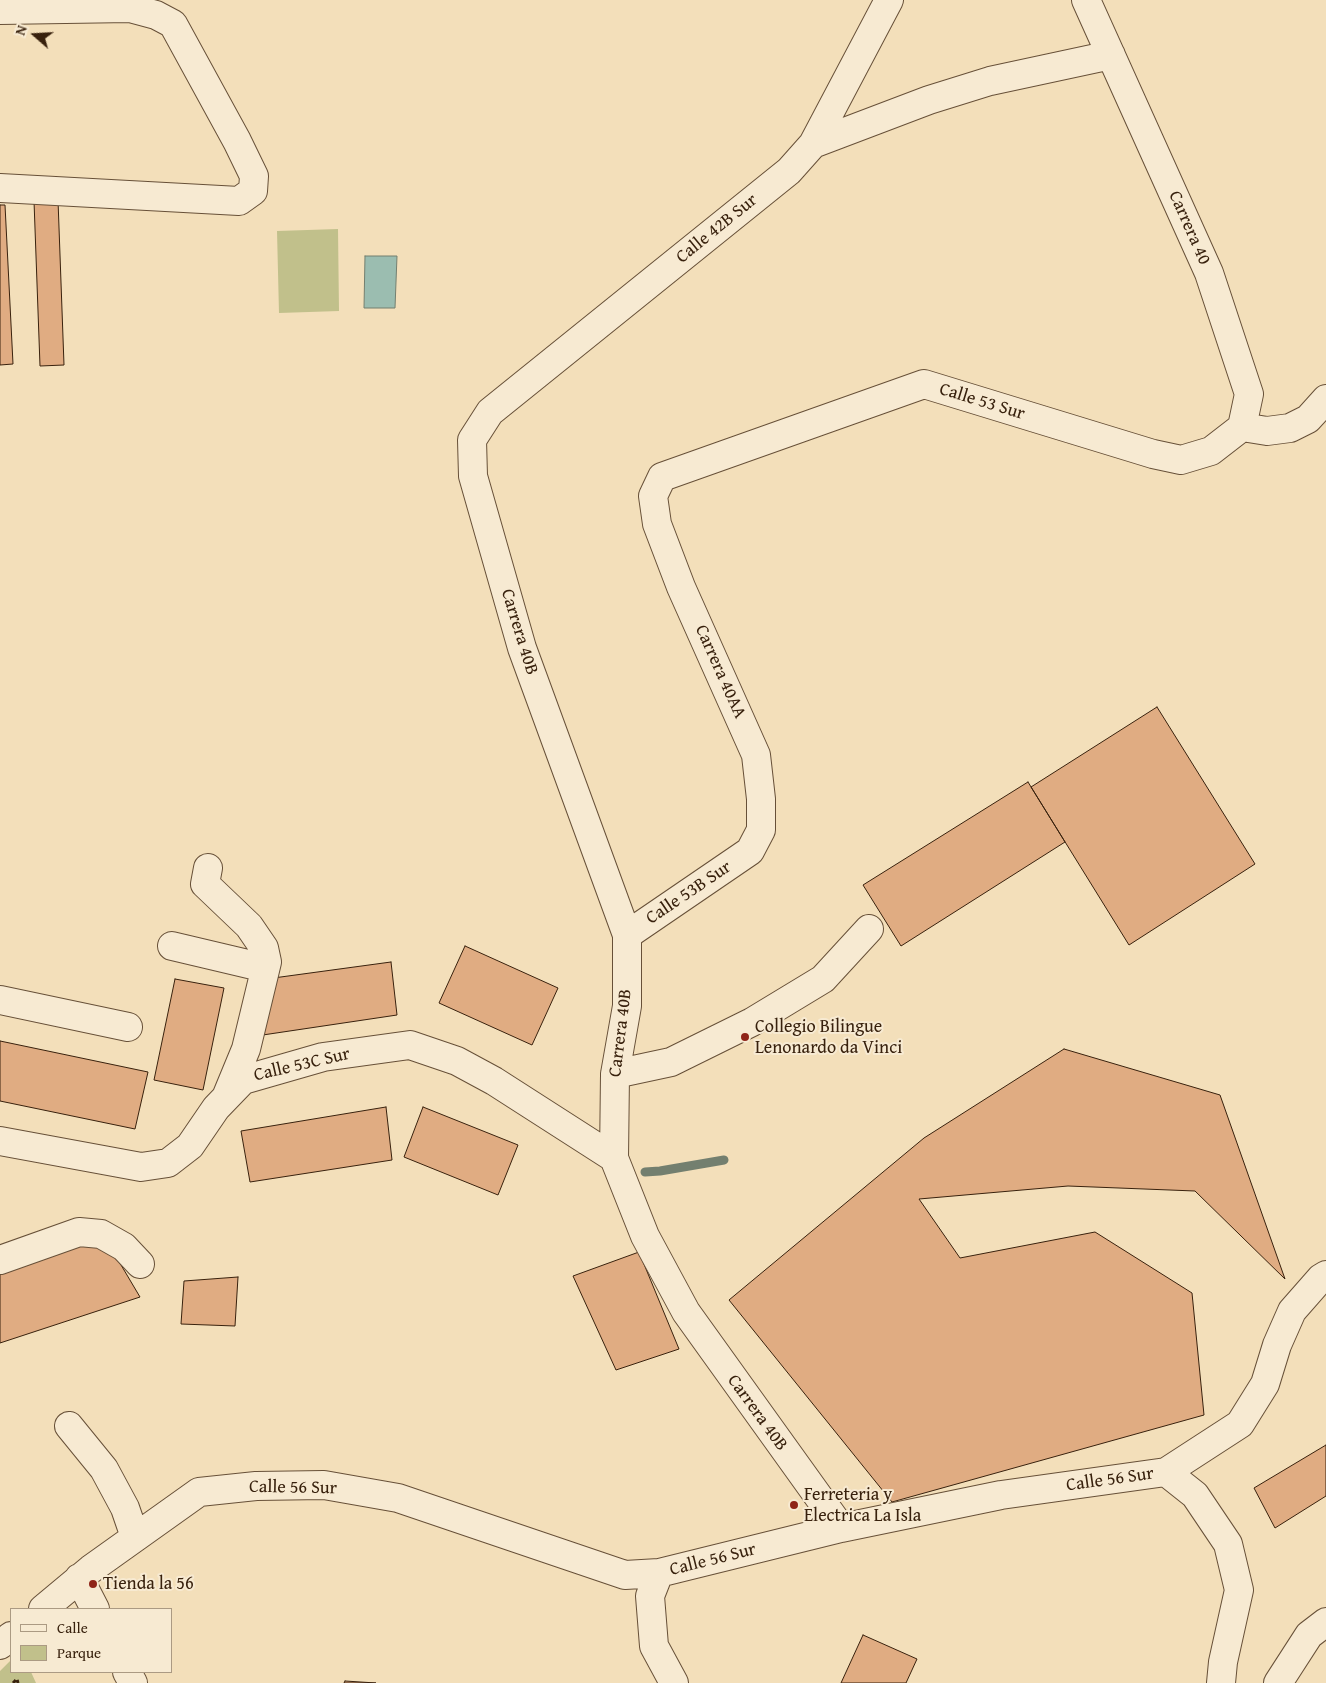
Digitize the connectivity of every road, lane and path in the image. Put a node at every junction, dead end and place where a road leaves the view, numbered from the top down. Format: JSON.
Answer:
{"nodes":[{"id":1,"x":889,"y":0,"type":"edge"},
{"id":2,"x":1086,"y":0,"type":"edge"},
{"id":3,"x":0,"y":10,"type":"edge"},
{"id":4,"x":1111,"y":55,"type":"junction"},
{"id":5,"x":813,"y":144,"type":"junction"},
{"id":6,"x":0,"y":188,"type":"edge"},
{"id":7,"x":1326,"y":399,"type":"edge"},
{"id":8,"x":490,"y":412,"type":"joint"},
{"id":9,"x":1242,"y":427,"type":"junction"},
{"id":10,"x":653,"y":496,"type":"joint"},
{"id":11,"x":750,"y":851,"type":"joint"},
{"id":12,"x":208,"y":868,"type":"dead end"},
{"id":13,"x":869,"y":929,"type":"dead end"},
{"id":14,"x":627,"y":935,"type":"junction"},
{"id":15,"x":172,"y":946,"type":"dead end"},
{"id":16,"x":265,"y":968,"type":"junction"},
{"id":17,"x":0,"y":1000,"type":"edge"},
{"id":18,"x":128,"y":1027,"type":"dead end"},
{"id":19,"x":615,"y":1074,"type":"junction"},
{"id":20,"x":225,"y":1098,"type":"junction"},
{"id":21,"x":0,"y":1141,"type":"edge"},
{"id":22,"x":614,"y":1158,"type":"junction"},
{"id":23,"x":0,"y":1260,"type":"edge"},
{"id":24,"x":140,"y":1264,"type":"dead end"},
{"id":25,"x":1326,"y":1275,"type":"edge"},
{"id":26,"x":69,"y":1426,"type":"dead end"},
{"id":27,"x":1166,"y":1472,"type":"junction"},
{"id":28,"x":146,"y":1522,"type":"junction"},
{"id":29,"x":842,"y":1528,"type":"junction"},
{"id":30,"x":660,"y":1572,"type":"junction"},
{"id":31,"x":79,"y":1578,"type":"junction"},
{"id":32,"x":44,"y":1608,"type":"edge"},
{"id":33,"x":94,"y":1608,"type":"edge"},
{"id":34,"x":1326,"y":1622,"type":"edge"},
{"id":35,"x":10,"y":1637,"type":"edge"},
{"id":36,"x":0,"y":1646,"type":"edge"},
{"id":37,"x":13,"y":1683,"type":"edge"},
{"id":38,"x":18,"y":1683,"type":"edge"},
{"id":39,"x":674,"y":1683,"type":"edge"},
{"id":40,"x":1221,"y":1683,"type":"edge"},
{"id":41,"x":1278,"y":1683,"type":"edge"}],
"edges":[{"from":1,"to":5,"type":"street","name":"Calle 42B Sur"},
{"from":2,"to":4,"type":"street","name":"Carrera 40"},
{"from":3,"to":6,"type":"street"},
{"from":4,"to":5,"type":"street"},
{"from":4,"to":9,"type":"street","name":"Carrera 40"},
{"from":5,"to":8,"type":"street","name":"Calle 42B Sur"},
{"from":7,"to":9,"type":"street"},
{"from":8,"to":14,"type":"street","name":"Carrera 40B"},
{"from":9,"to":10,"type":"street","name":"Calle 53 Sur"},
{"from":10,"to":11,"type":"street","name":"Carrera 40AA"},
{"from":11,"to":14,"type":"street","name":"Calle 53B Sur"},
{"from":12,"to":16,"type":"street"},
{"from":13,"to":19,"type":"street"},
{"from":14,"to":19,"type":"street","name":"Carrera 40B"},
{"from":15,"to":16,"type":"street"},
{"from":16,"to":20,"type":"street"},
{"from":17,"to":18,"type":"street"},
{"from":19,"to":22,"type":"street","name":"Carrera 40B"},
{"from":20,"to":21,"type":"street","name":"Calle 53C Sur"},
{"from":20,"to":22,"type":"street","name":"Calle 53C Sur"},
{"from":22,"to":29,"type":"street","name":"Carrera 40B"},
{"from":23,"to":24,"type":"street"},
{"from":25,"to":27,"type":"street","name":"Calle 56 Sur"},
{"from":26,"to":28,"type":"street"},
{"from":27,"to":29,"type":"street","name":"Calle 56 Sur"},
{"from":27,"to":40,"type":"street"},
{"from":28,"to":30,"type":"street","name":"Calle 56 Sur"},
{"from":28,"to":31,"type":"street","name":"Calle 56 Sur"},
{"from":29,"to":30,"type":"street","name":"Calle 56 Sur"},
{"from":30,"to":39,"type":"street"},
{"from":31,"to":32,"type":"street","name":"Calle 56 Sur"},
{"from":31,"to":33,"type":"street"},
{"from":34,"to":41,"type":"street"},
{"from":35,"to":36,"type":"street"},
{"from":37,"to":38,"type":"path"}]}
